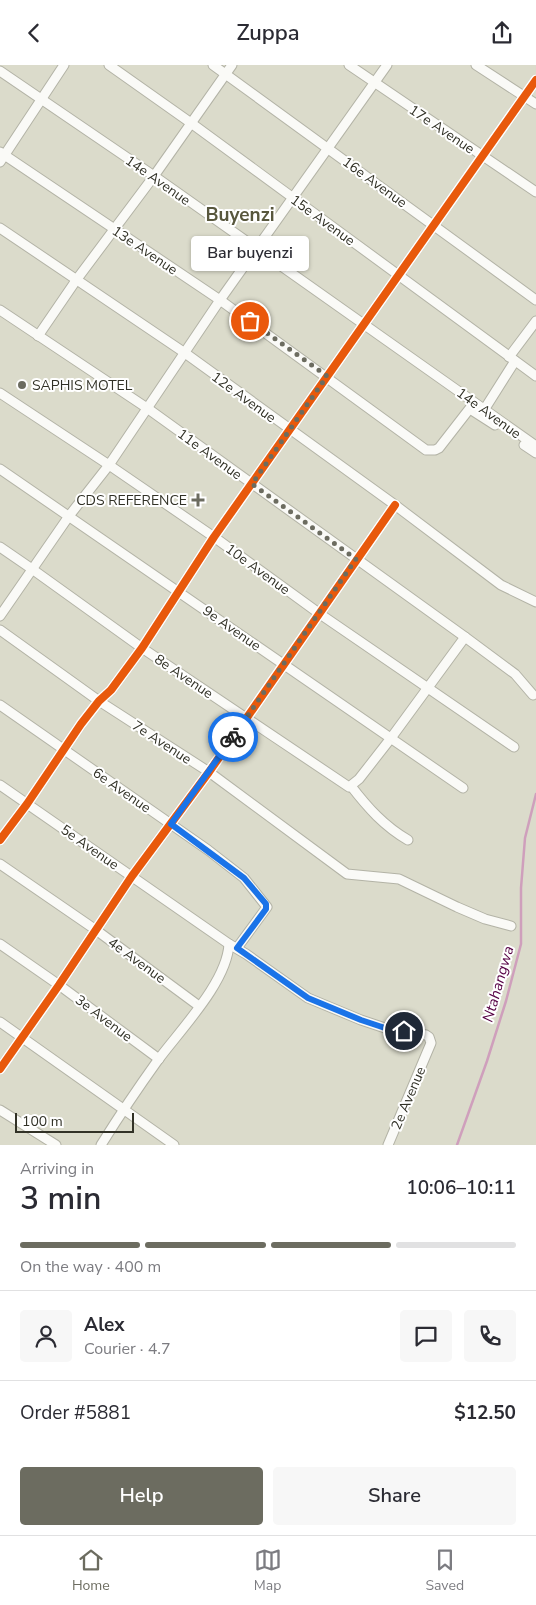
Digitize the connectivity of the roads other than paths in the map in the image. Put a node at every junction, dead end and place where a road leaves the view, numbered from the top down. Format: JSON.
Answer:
{"nodes":[{"id":1,"x":64,"y":65,"type":"edge"},
{"id":2,"x":109,"y":65,"type":"edge"},
{"id":3,"x":214,"y":65,"type":"edge"},
{"id":4,"x":232,"y":65,"type":"edge"},
{"id":5,"x":349,"y":65,"type":"edge"},
{"id":6,"x":386,"y":65,"type":"edge"},
{"id":7,"x":476,"y":65,"type":"edge"},
{"id":8,"x":0,"y":71,"type":"edge"},
{"id":9,"x":226,"y":74,"type":"junction"},
{"id":10,"x":536,"y":80,"type":"edge"},
{"id":11,"x":374,"y":82,"type":"junction"},
{"id":12,"x":524,"y":96,"type":"junction"},
{"id":13,"x":41,"y":99,"type":"junction"},
{"id":14,"x":536,"y":104,"type":"edge"},
{"id":15,"x":191,"y":123,"type":"junction"},
{"id":16,"x":328,"y":147,"type":"junction"},
{"id":17,"x":2,"y":156,"type":"edge"},
{"id":18,"x":482,"y":156,"type":"junction"},
{"id":19,"x":154,"y":176,"type":"junction"},
{"id":20,"x":536,"y":192,"type":"edge"},
{"id":21,"x":292,"y":197,"type":"junction"},
{"id":22,"x":434,"y":225,"type":"junction"},
{"id":23,"x":0,"y":228,"type":"edge"},
{"id":24,"x":114,"y":229,"type":"junction"},
{"id":25,"x":256,"y":249,"type":"junction"},
{"id":26,"x":398,"y":275,"type":"junction"},
{"id":27,"x":77,"y":279,"type":"junction"},
{"id":28,"x":220,"y":300,"type":"junction"},
{"id":29,"x":536,"y":300,"type":"edge"},
{"id":30,"x":0,"y":310,"type":"edge"},
{"id":31,"x":536,"y":321,"type":"edge"},
{"id":32,"x":364,"y":323,"type":"junction"},
{"id":33,"x":38,"y":336,"type":"junction"},
{"id":34,"x":185,"y":353,"type":"junction"},
{"id":35,"x":512,"y":359,"type":"junction"},
{"id":36,"x":327,"y":376,"type":"junction"},
{"id":37,"x":536,"y":376,"type":"edge"},
{"id":38,"x":0,"y":393,"type":"edge"},
{"id":39,"x":472,"y":406,"type":"junction"},
{"id":40,"x":147,"y":408,"type":"junction"},
{"id":41,"x":484,"y":410,"type":"junction"},
{"id":42,"x":289,"y":431,"type":"junction"},
{"id":43,"x":536,"y":446,"type":"edge"},
{"id":44,"x":536,"y":453,"type":"edge"},
{"id":45,"x":109,"y":465,"type":"junction"},
{"id":46,"x":0,"y":469,"type":"edge"},
{"id":47,"x":252,"y":484,"type":"junction"},
{"id":48,"x":395,"y":505,"type":"junction"},
{"id":49,"x":69,"y":516,"type":"junction"},
{"id":50,"x":214,"y":537,"type":"junction"},
{"id":51,"x":0,"y":547,"type":"edge"},
{"id":52,"x":356,"y":559,"type":"junction"},
{"id":53,"x":32,"y":569,"type":"junction"},
{"id":54,"x":178,"y":591,"type":"junction"},
{"id":55,"x":536,"y":602,"type":"edge"},
{"id":56,"x":320,"y":614,"type":"junction"},
{"id":57,"x":0,"y":616,"type":"edge"},
{"id":58,"x":0,"y":629,"type":"edge"},
{"id":59,"x":465,"y":637,"type":"junction"},
{"id":60,"x":142,"y":648,"type":"junction"},
{"id":61,"x":283,"y":664,"type":"junction"},
{"id":62,"x":428,"y":688,"type":"junction"},
{"id":63,"x":533,"y":695,"type":"dead end"},
{"id":64,"x":99,"y":701,"type":"junction"},
{"id":65,"x":0,"y":705,"type":"edge"},
{"id":66,"x":246,"y":719,"type":"junction"},
{"id":67,"x":391,"y":738,"type":"junction"},
{"id":68,"x":514,"y":747,"type":"dead end"},
{"id":69,"x":63,"y":749,"type":"junction"},
{"id":70,"x":209,"y":772,"type":"junction"},
{"id":71,"x":0,"y":785,"type":"edge"},
{"id":72,"x":348,"y":786,"type":"junction"},
{"id":73,"x":463,"y":788,"type":"dead end"},
{"id":74,"x":27,"y":804,"type":"junction"},
{"id":75,"x":171,"y":824,"type":"junction"},
{"id":76,"x":408,"y":840,"type":"dead end"},
{"id":77,"x":0,"y":841,"type":"edge"},
{"id":78,"x":0,"y":864,"type":"edge"},
{"id":79,"x":132,"y":876,"type":"junction"},
{"id":80,"x":512,"y":926,"type":"dead end"},
{"id":81,"x":96,"y":930,"type":"junction"},
{"id":82,"x":0,"y":944,"type":"edge"},
{"id":83,"x":233,"y":946,"type":"junction"},
{"id":84,"x":59,"y":985,"type":"junction"},
{"id":85,"x":200,"y":1006,"type":"junction"},
{"id":86,"x":0,"y":1022,"type":"edge"},
{"id":87,"x":22,"y":1039,"type":"junction"},
{"id":88,"x":159,"y":1059,"type":"junction"},
{"id":89,"x":0,"y":1069,"type":"edge"},
{"id":90,"x":124,"y":1109,"type":"junction"},
{"id":91,"x":0,"y":1110,"type":"edge"},
{"id":92,"x":56,"y":1145,"type":"edge"},
{"id":93,"x":100,"y":1145,"type":"edge"},
{"id":94,"x":174,"y":1145,"type":"edge"},
{"id":95,"x":388,"y":1145,"type":"edge"}],
"edges":[{"from":1,"to":13,"type":"street"},
{"from":2,"to":15,"type":"street","name":"15e Avenue"},
{"from":3,"to":9,"type":"street","name":"16e Avenue"},
{"from":4,"to":9,"type":"street"},
{"from":5,"to":11,"type":"street","name":"17e Avenue"},
{"from":6,"to":11,"type":"street"},
{"from":7,"to":12,"type":"street"},
{"from":8,"to":13,"type":"street","name":"14e Avenue"},
{"from":9,"to":15,"type":"street"},
{"from":9,"to":16,"type":"street","name":"16e Avenue"},
{"from":10,"to":12,"type":"street"},
{"from":11,"to":16,"type":"street"},
{"from":11,"to":18,"type":"street","name":"17e Avenue"},
{"from":12,"to":14,"type":"street"},
{"from":12,"to":18,"type":"street"},
{"from":13,"to":17,"type":"street"},
{"from":13,"to":19,"type":"street","name":"14e Avenue"},
{"from":15,"to":19,"type":"street"},
{"from":15,"to":21,"type":"street","name":"15e Avenue"},
{"from":16,"to":21,"type":"street"},
{"from":16,"to":22,"type":"street","name":"16e Avenue"},
{"from":17,"to":24,"type":"street","name":"13e Avenue"},
{"from":18,"to":20,"type":"street","name":"17e Avenue"},
{"from":18,"to":22,"type":"street"},
{"from":19,"to":24,"type":"street"},
{"from":19,"to":25,"type":"street","name":"14e Avenue"},
{"from":21,"to":25,"type":"street"},
{"from":21,"to":26,"type":"street","name":"15e Avenue"},
{"from":22,"to":26,"type":"street"},
{"from":22,"to":29,"type":"street","name":"16e Avenue"},
{"from":23,"to":27,"type":"street","name":"12e Avenue"},
{"from":24,"to":27,"type":"street"},
{"from":24,"to":28,"type":"street","name":"13e Avenue"},
{"from":25,"to":28,"type":"street"},
{"from":25,"to":32,"type":"street","name":"14e Avenue"},
{"from":26,"to":32,"type":"street"},
{"from":26,"to":35,"type":"street","name":"15e Avenue"},
{"from":27,"to":33,"type":"street"},
{"from":27,"to":34,"type":"street","name":"12e Avenue"},
{"from":28,"to":34,"type":"street"},
{"from":28,"to":36,"type":"street","name":"13e Avenue"},
{"from":30,"to":33,"type":"street","name":"11e Avenue"},
{"from":31,"to":35,"type":"street"},
{"from":32,"to":36,"type":"street"},
{"from":32,"to":39,"type":"street","name":"14e Avenue"},
{"from":33,"to":40,"type":"street","name":"11e Avenue"},
{"from":34,"to":40,"type":"street"},
{"from":34,"to":42,"type":"street","name":"12e Avenue"},
{"from":35,"to":37,"type":"street","name":"15e Avenue"},
{"from":35,"to":41,"type":"street"},
{"from":36,"to":39,"type":"street","name":"13e Avenue"},
{"from":36,"to":42,"type":"street"},
{"from":38,"to":45,"type":"street","name":"10e Avenue"},
{"from":39,"to":41,"type":"street","name":"14e Avenue"},
{"from":39,"to":44,"type":"street"},
{"from":40,"to":45,"type":"street"},
{"from":40,"to":47,"type":"street","name":"11e Avenue"},
{"from":41,"to":43,"type":"street","name":"14e Avenue"},
{"from":42,"to":47,"type":"street"},
{"from":42,"to":48,"type":"street","name":"12e Avenue"},
{"from":45,"to":49,"type":"street"},
{"from":45,"to":50,"type":"street","name":"10e Avenue"},
{"from":46,"to":49,"type":"street","name":"9e Avenue"},
{"from":47,"to":50,"type":"street"},
{"from":47,"to":52,"type":"street","name":"11e Avenue"},
{"from":48,"to":52,"type":"street"},
{"from":48,"to":55,"type":"street","name":"12e Avenue"},
{"from":49,"to":53,"type":"street"},
{"from":49,"to":54,"type":"street","name":"9e Avenue"},
{"from":50,"to":54,"type":"street"},
{"from":50,"to":56,"type":"street","name":"10e Avenue"},
{"from":51,"to":53,"type":"street","name":"8e Avenue"},
{"from":52,"to":56,"type":"street"},
{"from":52,"to":59,"type":"street","name":"11e Avenue"},
{"from":53,"to":57,"type":"street"},
{"from":53,"to":60,"type":"street","name":"8e Avenue"},
{"from":54,"to":60,"type":"street"},
{"from":54,"to":61,"type":"street","name":"9e Avenue"},
{"from":56,"to":61,"type":"street"},
{"from":56,"to":62,"type":"street","name":"10e Avenue"},
{"from":58,"to":64,"type":"street","name":"7e Avenue"},
{"from":59,"to":62,"type":"street"},
{"from":59,"to":63,"type":"street","name":"11e Avenue"},
{"from":60,"to":64,"type":"street"},
{"from":60,"to":66,"type":"street","name":"8e Avenue"},
{"from":61,"to":66,"type":"street"},
{"from":61,"to":67,"type":"street","name":"9e Avenue"},
{"from":62,"to":67,"type":"street"},
{"from":62,"to":68,"type":"street","name":"10e Avenue"},
{"from":64,"to":69,"type":"street"},
{"from":64,"to":70,"type":"street","name":"7e Avenue"},
{"from":65,"to":69,"type":"street","name":"6e Avenue"},
{"from":66,"to":70,"type":"street"},
{"from":66,"to":72,"type":"street","name":"8e Avenue"},
{"from":67,"to":72,"type":"street"},
{"from":67,"to":73,"type":"street","name":"9e Avenue"},
{"from":69,"to":74,"type":"street"},
{"from":69,"to":75,"type":"street","name":"6e Avenue"},
{"from":70,"to":75,"type":"street"},
{"from":70,"to":80,"type":"street","name":"7e Avenue"},
{"from":71,"to":74,"type":"street","name":"5e Avenue"},
{"from":72,"to":76,"type":"street","name":"8e Avenue"},
{"from":74,"to":77,"type":"street"},
{"from":74,"to":79,"type":"street","name":"5e Avenue"},
{"from":75,"to":79,"type":"street"},
{"from":75,"to":83,"type":"street","name":"6e Avenue"},
{"from":78,"to":81,"type":"street","name":"4e Avenue"},
{"from":79,"to":81,"type":"street"},
{"from":79,"to":83,"type":"street","name":"5e Avenue"},
{"from":81,"to":84,"type":"street"},
{"from":81,"to":85,"type":"street","name":"4e Avenue"},
{"from":82,"to":84,"type":"street","name":"3e Avenue"},
{"from":83,"to":85,"type":"street"},
{"from":83,"to":95,"type":"street","name":"2e Avenue"},
{"from":84,"to":87,"type":"street"},
{"from":84,"to":88,"type":"street","name":"3e Avenue"},
{"from":85,"to":88,"type":"street"},
{"from":86,"to":87,"type":"street"},
{"from":87,"to":89,"type":"street"},
{"from":87,"to":90,"type":"street"},
{"from":88,"to":90,"type":"street"},
{"from":90,"to":93,"type":"street"},
{"from":90,"to":94,"type":"street"},
{"from":91,"to":92,"type":"street"}]}
